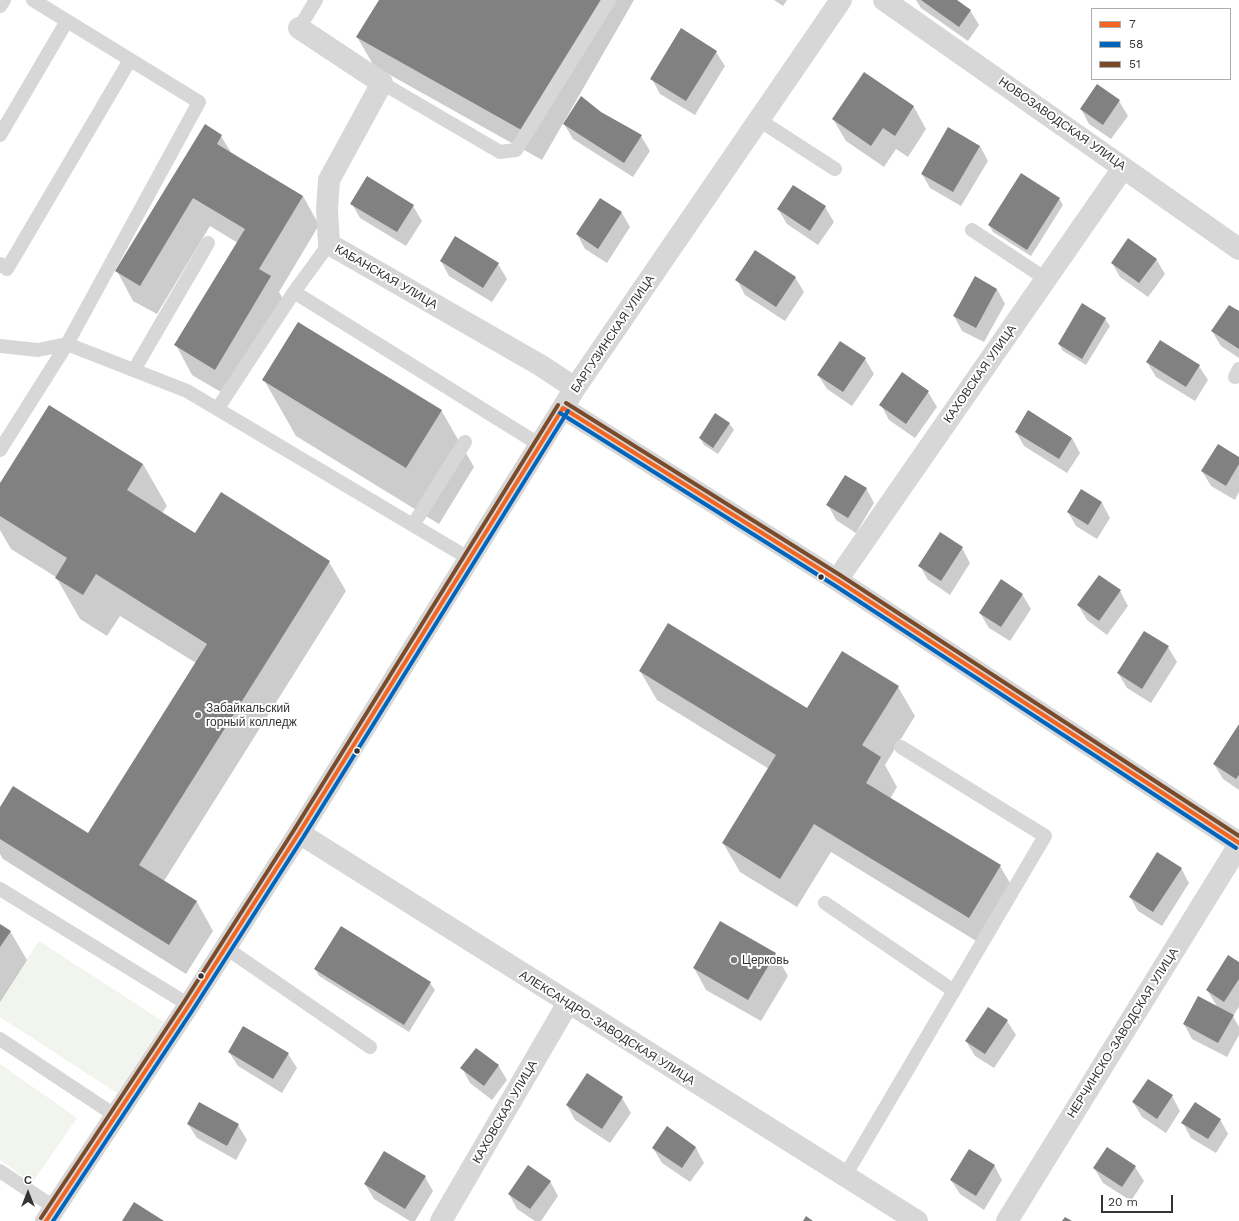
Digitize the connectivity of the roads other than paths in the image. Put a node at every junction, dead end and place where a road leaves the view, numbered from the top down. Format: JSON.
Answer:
{"nodes":[{"id":1,"x":4,"y":0,"type":"edge"},
{"id":2,"x":33,"y":0,"type":"edge"},
{"id":3,"x":316,"y":0,"type":"edge"},
{"id":4,"x":609,"y":0,"type":"edge"},
{"id":5,"x":841,"y":0,"type":"edge"},
{"id":6,"x":884,"y":0,"type":"edge"},
{"id":7,"x":0,"y":6,"type":"edge"},
{"id":8,"x":67,"y":21,"type":"junction"},
{"id":9,"x":299,"y":28,"type":"joint"},
{"id":10,"x":130,"y":60,"type":"junction"},
{"id":11,"x":382,"y":83,"type":"junction"},
{"id":12,"x":759,"y":120,"type":"junction"},
{"id":13,"x":0,"y":135,"type":"edge"},
{"id":14,"x":1123,"y":168,"type":"junction"},
{"id":15,"x":835,"y":169,"type":"dead end"},
{"id":16,"x":972,"y":230,"type":"dead end"},
{"id":17,"x":208,"y":243,"type":"dead end"},
{"id":18,"x":329,"y":244,"type":"junction"},
{"id":19,"x":1239,"y":249,"type":"edge"},
{"id":20,"x":0,"y":264,"type":"edge"},
{"id":21,"x":1046,"y":279,"type":"junction"},
{"id":22,"x":294,"y":292,"type":"junction"},
{"id":23,"x":67,"y":344,"type":"junction"},
{"id":24,"x":0,"y":346,"type":"edge"},
{"id":25,"x":134,"y":370,"type":"junction"},
{"id":26,"x":575,"y":388,"type":"junction"},
{"id":27,"x":218,"y":408,"type":"junction"},
{"id":28,"x":563,"y":408,"type":"junction"},
{"id":29,"x":465,"y":442,"type":"dead end"},
{"id":30,"x":540,"y":445,"type":"junction"},
{"id":31,"x":0,"y":450,"type":"edge"},
{"id":32,"x":413,"y":525,"type":"junction"},
{"id":33,"x":470,"y":559,"type":"junction"},
{"id":34,"x":837,"y":580,"type":"junction"},
{"id":35,"x":901,"y":747,"type":"dead end"},
{"id":36,"x":299,"y":833,"type":"junction"},
{"id":37,"x":1239,"y":844,"type":"edge"},
{"id":38,"x":0,"y":889,"type":"edge"},
{"id":39,"x":825,"y":903,"type":"dead end"},
{"id":40,"x":226,"y":948,"type":"junction"},
{"id":41,"x":954,"y":991,"type":"junction"},
{"id":42,"x":568,"y":1003,"type":"junction"},
{"id":43,"x":189,"y":1005,"type":"junction"},
{"id":44,"x":0,"y":1039,"type":"edge"},
{"id":45,"x":370,"y":1047,"type":"dead end"},
{"id":46,"x":116,"y":1116,"type":"junction"},
{"id":47,"x":0,"y":1171,"type":"edge"},
{"id":48,"x":845,"y":1176,"type":"junction"},
{"id":49,"x":51,"y":1215,"type":"edge"},
{"id":50,"x":441,"y":1221,"type":"edge"},
{"id":51,"x":917,"y":1221,"type":"edge"},
{"id":52,"x":1007,"y":1221,"type":"edge"}],
"edges":[{"from":1,"to":7,"type":"lane"},
{"from":2,"to":8,"type":"lane"},
{"from":3,"to":9,"type":"lane"},
{"from":4,"to":11,"type":"lane"},
{"from":5,"to":12,"type":"street","name":"БАРГУЗИНСКАЯ УЛИЦА"},
{"from":6,"to":14,"type":"street","name":"НОВОЗАВОДСКАЯ УЛИЦА"},
{"from":8,"to":10,"type":"lane"},
{"from":8,"to":13,"type":"lane"},
{"from":9,"to":11,"type":"street"},
{"from":10,"to":20,"type":"lane"},
{"from":10,"to":23,"type":"lane"},
{"from":11,"to":18,"type":"street","name":"КАБАНСКАЯ УЛИЦА"},
{"from":12,"to":15,"type":"lane"},
{"from":12,"to":26,"type":"street","name":"БАРГУЗИНСКАЯ УЛИЦА"},
{"from":14,"to":19,"type":"street","name":"НОВОЗАВОДСКАЯ УЛИЦА"},
{"from":14,"to":21,"type":"street","name":"КАХОВСКАЯ УЛИЦА"},
{"from":16,"to":21,"type":"lane"},
{"from":17,"to":25,"type":"lane"},
{"from":18,"to":22,"type":"lane"},
{"from":18,"to":26,"type":"street","name":"КАБАНСКАЯ УЛИЦА"},
{"from":21,"to":34,"type":"street","name":"КАХОВСКАЯ УЛИЦА"},
{"from":22,"to":27,"type":"lane"},
{"from":22,"to":30,"type":"lane"},
{"from":23,"to":24,"type":"lane"},
{"from":23,"to":25,"type":"lane"},
{"from":23,"to":31,"type":"lane"},
{"from":25,"to":27,"type":"lane"},
{"from":26,"to":28,"type":"street","name":"БАРГУЗИНСКАЯ УЛИЦА"},
{"from":27,"to":32,"type":"lane"},
{"from":28,"to":30,"type":"street","name":"БАРГУЗИНСКАЯ УЛИЦА"},
{"from":28,"to":34,"type":"street"},
{"from":29,"to":32,"type":"lane"},
{"from":30,"to":33,"type":"street","name":"БАРГУЗИНСКАЯ УЛИЦА"},
{"from":32,"to":33,"type":"lane"},
{"from":33,"to":36,"type":"street","name":"БАРГУЗИНСКАЯ УЛИЦА"},
{"from":34,"to":37,"type":"street"},
{"from":35,"to":41,"type":"lane"},
{"from":36,"to":40,"type":"street","name":"БАРГУЗИНСКАЯ УЛИЦА"},
{"from":36,"to":42,"type":"street","name":"АЛЕКСАНДРО-ЗАВОДСКАЯ УЛИЦА"},
{"from":37,"to":52,"type":"street","name":"НЕРЧИНСКО-ЗАВОДСКАЯ УЛИЦА"},
{"from":38,"to":43,"type":"lane"},
{"from":39,"to":41,"type":"lane"},
{"from":40,"to":43,"type":"street","name":"БАРГУЗИНСКАЯ УЛИЦА"},
{"from":40,"to":45,"type":"lane"},
{"from":41,"to":48,"type":"lane"},
{"from":42,"to":48,"type":"street","name":"АЛЕКСАНДРО-ЗАВОДСКАЯ УЛИЦА"},
{"from":42,"to":50,"type":"street","name":"КАХОВСКАЯ УЛИЦА"},
{"from":43,"to":46,"type":"street","name":"БАРГУЗИНСКАЯ УЛИЦА"},
{"from":44,"to":46,"type":"lane"},
{"from":46,"to":49,"type":"street","name":"БАРГУЗИНСКАЯ УЛИЦА"},
{"from":47,"to":49,"type":"lane"},
{"from":48,"to":51,"type":"street","name":"АЛЕКСАНДРО-ЗАВОДСКАЯ УЛИЦА"}]}
